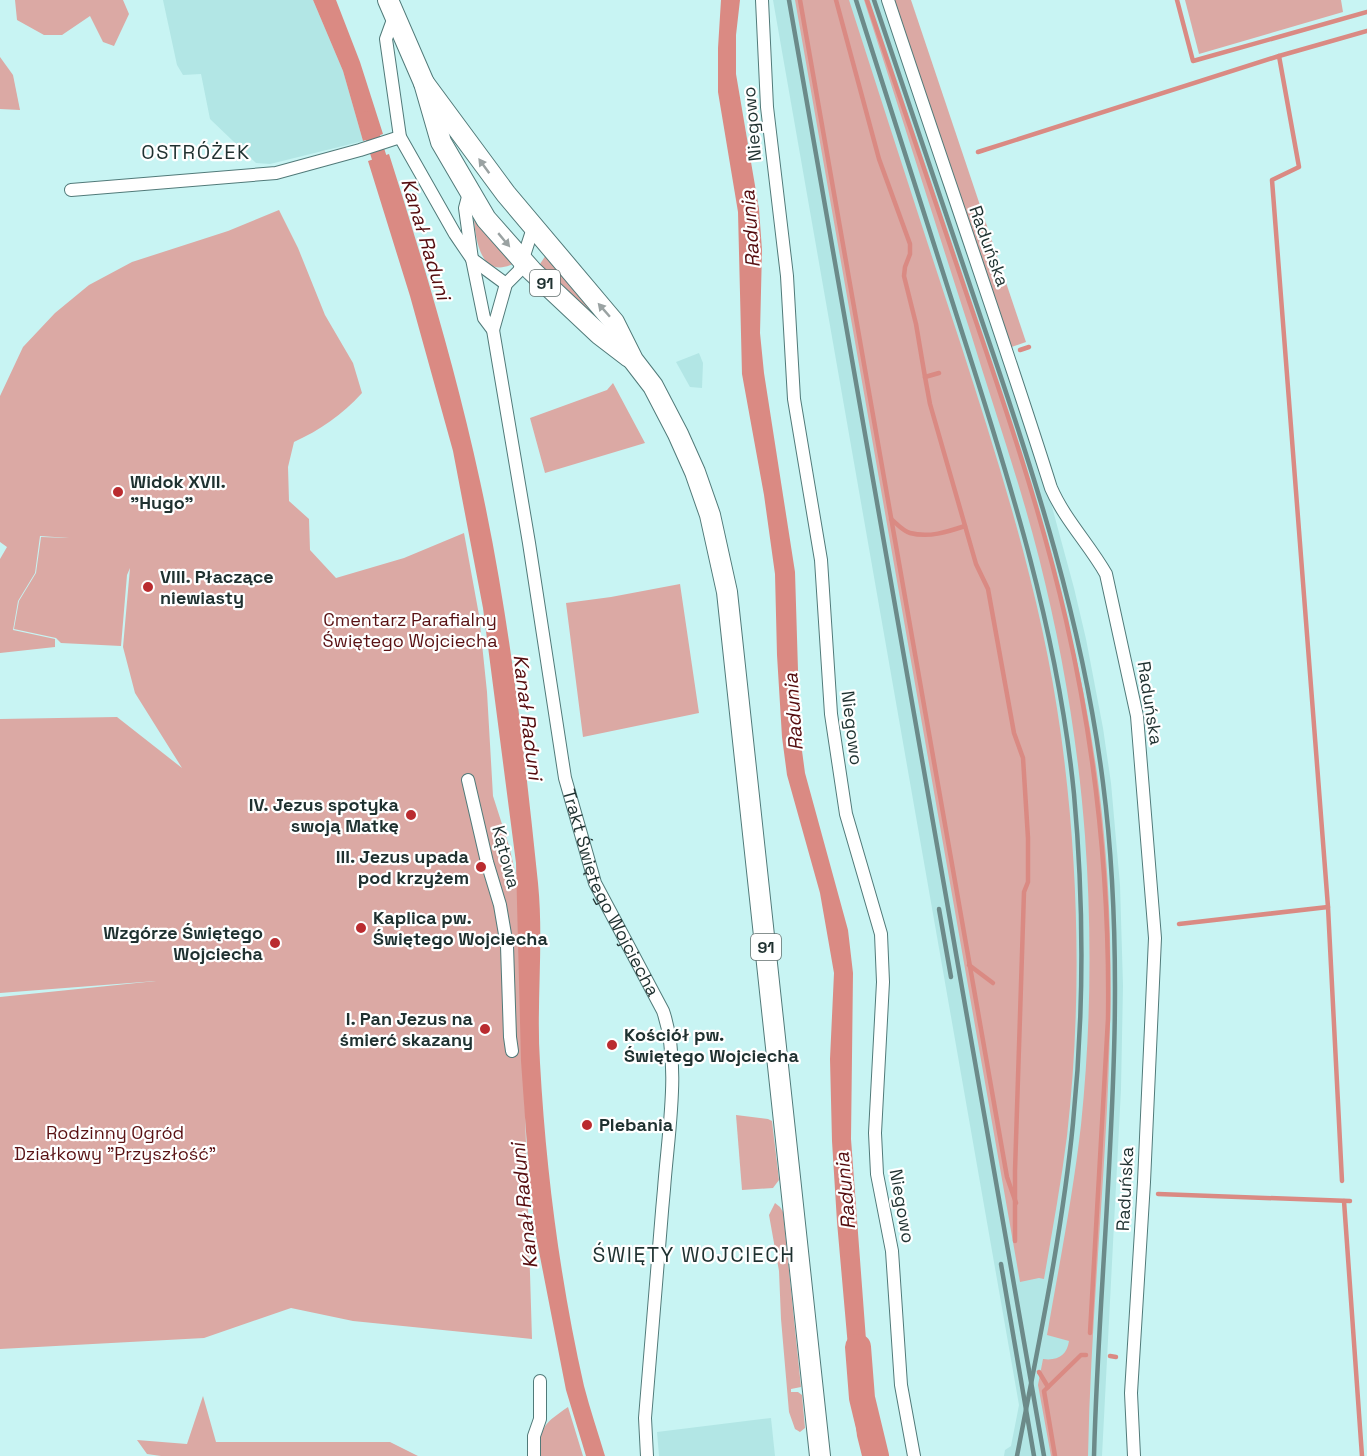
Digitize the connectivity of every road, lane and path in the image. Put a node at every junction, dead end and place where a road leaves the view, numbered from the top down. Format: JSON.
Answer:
{"nodes":[{"id":1,"x":762,"y":0,"type":"edge"},
{"id":2,"x":888,"y":0,"type":"edge"},
{"id":3,"x":391,"y":8,"type":"edge"},
{"id":4,"x":424,"y":83,"type":"junction"},
{"id":5,"x":394,"y":139,"type":"junction"},
{"id":6,"x":71,"y":190,"type":"dead end"},
{"id":7,"x":469,"y":193,"type":"junction"},
{"id":8,"x":533,"y":228,"type":"junction"},
{"id":9,"x":472,"y":259,"type":"junction"},
{"id":10,"x":523,"y":261,"type":"junction"},
{"id":11,"x":506,"y":284,"type":"junction"},
{"id":12,"x":493,"y":330,"type":"junction"},
{"id":13,"x":633,"y":360,"type":"junction"},
{"id":14,"x":468,"y":780,"type":"dead end"},
{"id":15,"x":512,"y":1051,"type":"dead end"},
{"id":16,"x":540,"y":1381,"type":"dead end"},
{"id":17,"x":534,"y":1456,"type":"edge"},
{"id":18,"x":647,"y":1456,"type":"edge"},
{"id":19,"x":820,"y":1456,"type":"edge"},
{"id":20,"x":914,"y":1456,"type":"edge"},
{"id":21,"x":1134,"y":1456,"type":"edge"}],
"edges":[{"from":1,"to":20,"type":"street","name":"Niegowo"},
{"from":2,"to":21,"type":"street","name":"Raduńska"},
{"from":3,"to":4,"type":"main road","name":"Trakt Świętego Wojciecha","number":"91"},
{"from":3,"to":5,"type":"street","name":"Trakt Świętego Wojciecha"},
{"from":4,"to":7,"type":"main road","name":"Trakt Świętego Wojciecha","number":"91"},
{"from":8,"to":4,"type":"main road","name":"Trakt Świętego Wojciecha","number":"91","one_way":true},
{"from":5,"to":6,"type":"street"},
{"from":5,"to":9,"type":"street","name":"Trakt Świętego Wojciecha"},
{"from":7,"to":9,"type":"street","name":"Trakt Świętego Wojciecha"},
{"from":7,"to":10,"type":"main road","name":"Trakt Świętego Wojciecha","number":"91","one_way":true},
{"from":8,"to":10,"type":"street","name":"Trakt Świętego Wojciecha"},
{"from":13,"to":8,"type":"main road","name":"Trakt Świętego Wojciecha","number":"91","one_way":true},
{"from":9,"to":11,"type":"street","name":"Trakt Świętego Wojciecha"},
{"from":9,"to":12,"type":"street","name":"Trakt Świętego Wojciecha"},
{"from":10,"to":11,"type":"street","name":"Trakt Świętego Wojciecha"},
{"from":10,"to":13,"type":"main road","name":"Trakt Świętego Wojciecha","number":"91"},
{"from":11,"to":12,"type":"street","name":"Trakt Świętego Wojciecha"},
{"from":12,"to":18,"type":"street","name":"Trakt Świętego Wojciecha"},
{"from":13,"to":19,"type":"main road","name":"Trakt Świętego Wojciecha","number":"91"},
{"from":14,"to":15,"type":"street","name":"Kątowa"},
{"from":16,"to":17,"type":"street"}]}
